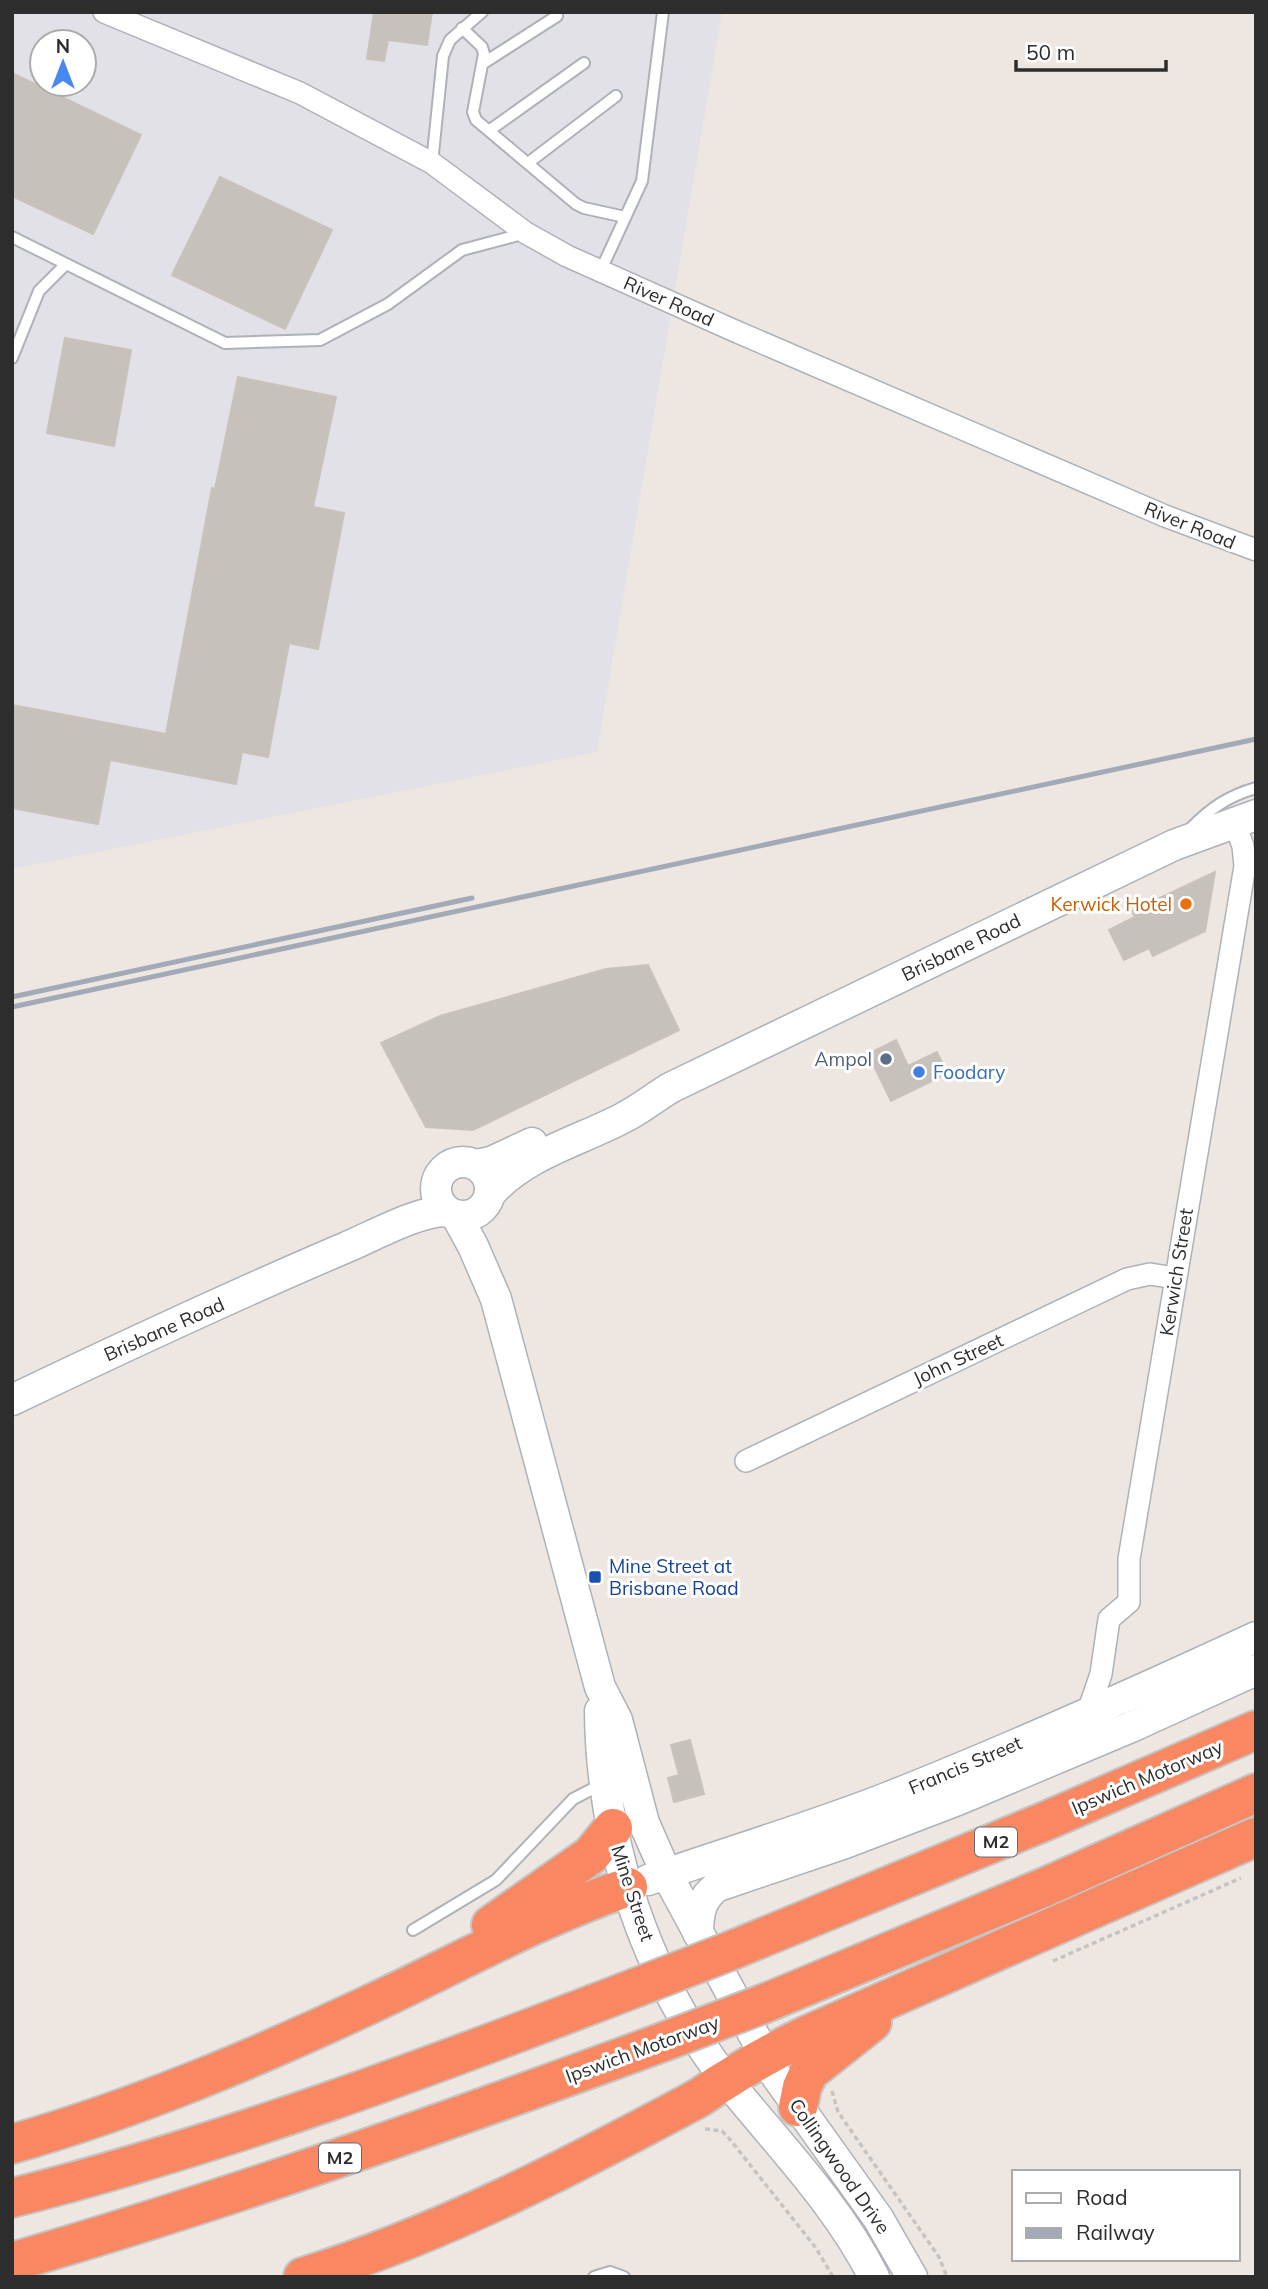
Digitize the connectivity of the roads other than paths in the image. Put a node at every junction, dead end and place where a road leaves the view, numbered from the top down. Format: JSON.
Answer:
{"nodes":[{"id":1,"x":104,"y":12,"type":"edge"},
{"id":2,"x":482,"y":12,"type":"edge"},
{"id":3,"x":663,"y":12,"type":"edge"},
{"id":4,"x":556,"y":16,"type":"dead end"},
{"id":5,"x":462,"y":28,"type":"junction"},
{"id":6,"x":584,"y":63,"type":"dead end"},
{"id":7,"x":482,"y":64,"type":"junction"},
{"id":8,"x":616,"y":96,"type":"dead end"},
{"id":9,"x":490,"y":130,"type":"junction"},
{"id":10,"x":432,"y":163,"type":"junction"},
{"id":11,"x":528,"y":163,"type":"junction"},
{"id":12,"x":625,"y":218,"type":"junction"},
{"id":13,"x":526,"y":233,"type":"junction"},
{"id":14,"x":12,"y":237,"type":"edge"},
{"id":15,"x":66,"y":264,"type":"junction"},
{"id":16,"x":601,"y":271,"type":"junction"},
{"id":17,"x":12,"y":358,"type":"edge"},
{"id":18,"x":1256,"y":550,"type":"edge"},
{"id":19,"x":1256,"y":788,"type":"edge"},
{"id":20,"x":1245,"y":818,"type":"edge"},
{"id":21,"x":1174,"y":845,"type":"junction"},
{"id":22,"x":670,"y":1088,"type":"junction"},
{"id":23,"x":477,"y":1166,"type":"junction"},
{"id":24,"x":437,"y":1180,"type":"junction"},
{"id":25,"x":488,"y":1198,"type":"junction"},
{"id":26,"x":451,"y":1213,"type":"junction"},
{"id":27,"x":316,"y":1260,"type":"junction"},
{"id":28,"x":1175,"y":1278,"type":"junction"},
{"id":29,"x":496,"y":1299,"type":"junction"},
{"id":30,"x":12,"y":1400,"type":"edge"},
{"id":31,"x":746,"y":1461,"type":"dead end"},
{"id":32,"x":1256,"y":1637,"type":"edge"},
{"id":33,"x":1256,"y":1670,"type":"edge"},
{"id":34,"x":600,"y":1686,"type":"junction"},
{"id":35,"x":1087,"y":1714,"type":"junction"},
{"id":36,"x":1256,"y":1730,"type":"edge"},
{"id":37,"x":604,"y":1783,"type":"junction"},
{"id":38,"x":1256,"y":1793,"type":"edge"},
{"id":39,"x":613,"y":1828,"type":"junction"},
{"id":40,"x":1256,"y":1837,"type":"edge"},
{"id":41,"x":666,"y":1873,"type":"junction"},
{"id":42,"x":628,"y":1887,"type":"junction"},
{"id":43,"x":413,"y":1930,"type":"dead end"},
{"id":44,"x":698,"y":1933,"type":"junction"},
{"id":45,"x":489,"y":1945,"type":"junction"},
{"id":46,"x":900,"y":1992,"type":"junction"},
{"id":47,"x":765,"y":2057,"type":"junction"},
{"id":48,"x":727,"y":2079,"type":"junction"},
{"id":49,"x":798,"y":2107,"type":"junction"},
{"id":50,"x":12,"y":2144,"type":"edge"},
{"id":51,"x":12,"y":2198,"type":"edge"},
{"id":52,"x":12,"y":2262,"type":"edge"},
{"id":53,"x":303,"y":2277,"type":"edge"},
{"id":54,"x":594,"y":2277,"type":"edge"},
{"id":55,"x":624,"y":2277,"type":"edge"},
{"id":56,"x":874,"y":2277,"type":"edge"},
{"id":57,"x":912,"y":2277,"type":"edge"}],
"edges":[{"from":1,"to":10,"type":"street","name":"River Road"},
{"from":2,"to":5,"type":"lane"},
{"from":3,"to":12,"type":"lane"},
{"from":4,"to":7,"type":"lane"},
{"from":5,"to":7,"type":"lane"},
{"from":5,"to":10,"type":"lane"},
{"from":6,"to":9,"type":"lane"},
{"from":7,"to":9,"type":"lane"},
{"from":8,"to":11,"type":"lane"},
{"from":9,"to":11,"type":"lane"},
{"from":10,"to":13,"type":"street","name":"River Road"},
{"from":11,"to":12,"type":"lane"},
{"from":12,"to":16,"type":"lane"},
{"from":13,"to":15,"type":"lane"},
{"from":13,"to":16,"type":"street","name":"River Road"},
{"from":14,"to":15,"type":"lane"},
{"from":15,"to":17,"type":"lane"},
{"from":16,"to":18,"type":"street","name":"River Road"},
{"from":19,"to":21,"type":"lane"},
{"from":20,"to":21,"type":"main road","name":"Brisbane Road"},
{"from":20,"to":28,"type":"street","name":"Kerwich Street"},
{"from":21,"to":22,"type":"main road","name":"Brisbane Road"},
{"from":22,"to":23,"type":"main road","name":"Brisbane Road"},
{"from":22,"to":25,"type":"main road","name":"Brisbane Road"},
{"from":23,"to":24,"type":"main road"},
{"from":23,"to":25,"type":"main road"},
{"from":24,"to":26,"type":"main road"},
{"from":24,"to":27,"type":"main road","name":"Brisbane Road"},
{"from":25,"to":26,"type":"main road"},
{"from":25,"to":29,"type":"main road","name":"Mine Street"},
{"from":26,"to":27,"type":"main road","name":"Brisbane Road"},
{"from":26,"to":29,"type":"main road","name":"Mine Street"},
{"from":27,"to":30,"type":"main road","name":"Brisbane Road"},
{"from":28,"to":31,"type":"street","name":"John Street"},
{"from":28,"to":35,"type":"street","name":"Kerwich Street"},
{"from":29,"to":34,"type":"main road","name":"Mine Street"},
{"from":32,"to":35,"type":"main road","name":"Francis Street"},
{"from":33,"to":44,"type":"main road","name":"Francis Street"},
{"from":34,"to":37,"type":"main road","name":"Mine Street"},
{"from":34,"to":41,"type":"main road","name":"Mine Street"},
{"from":35,"to":41,"type":"main road","name":"Francis Street"},
{"from":36,"to":51,"type":"highway","name":"Ipswich Motorway","number":"M2","bridge":true},
{"from":37,"to":39,"type":"main road","name":"Mine Street"},
{"from":37,"to":43,"type":"lane"},
{"from":38,"to":52,"type":"highway","name":"Ipswich Motorway","number":"M2","bridge":true},
{"from":39,"to":42,"type":"main road","name":"Mine Street"},
{"from":39,"to":45,"type":"highway"},
{"from":40,"to":46,"type":"highway"},
{"from":41,"to":42,"type":"main road","name":"Francis Street"},
{"from":41,"to":44,"type":"main road","name":"Mine Street"},
{"from":42,"to":45,"type":"highway"},
{"from":42,"to":48,"type":"main road","name":"Mine Street"},
{"from":44,"to":47,"type":"main road","name":"Mine Street"},
{"from":45,"to":50,"type":"highway"},
{"from":46,"to":47,"type":"highway"},
{"from":46,"to":49,"type":"highway"},
{"from":47,"to":48,"type":"highway"},
{"from":47,"to":49,"type":"main road","name":"Collingwood Drive"},
{"from":48,"to":53,"type":"highway"},
{"from":48,"to":56,"type":"main road","name":"Collingwood Drive"},
{"from":49,"to":57,"type":"main road","name":"Collingwood Drive"},
{"from":54,"to":55,"type":"lane"}]}
